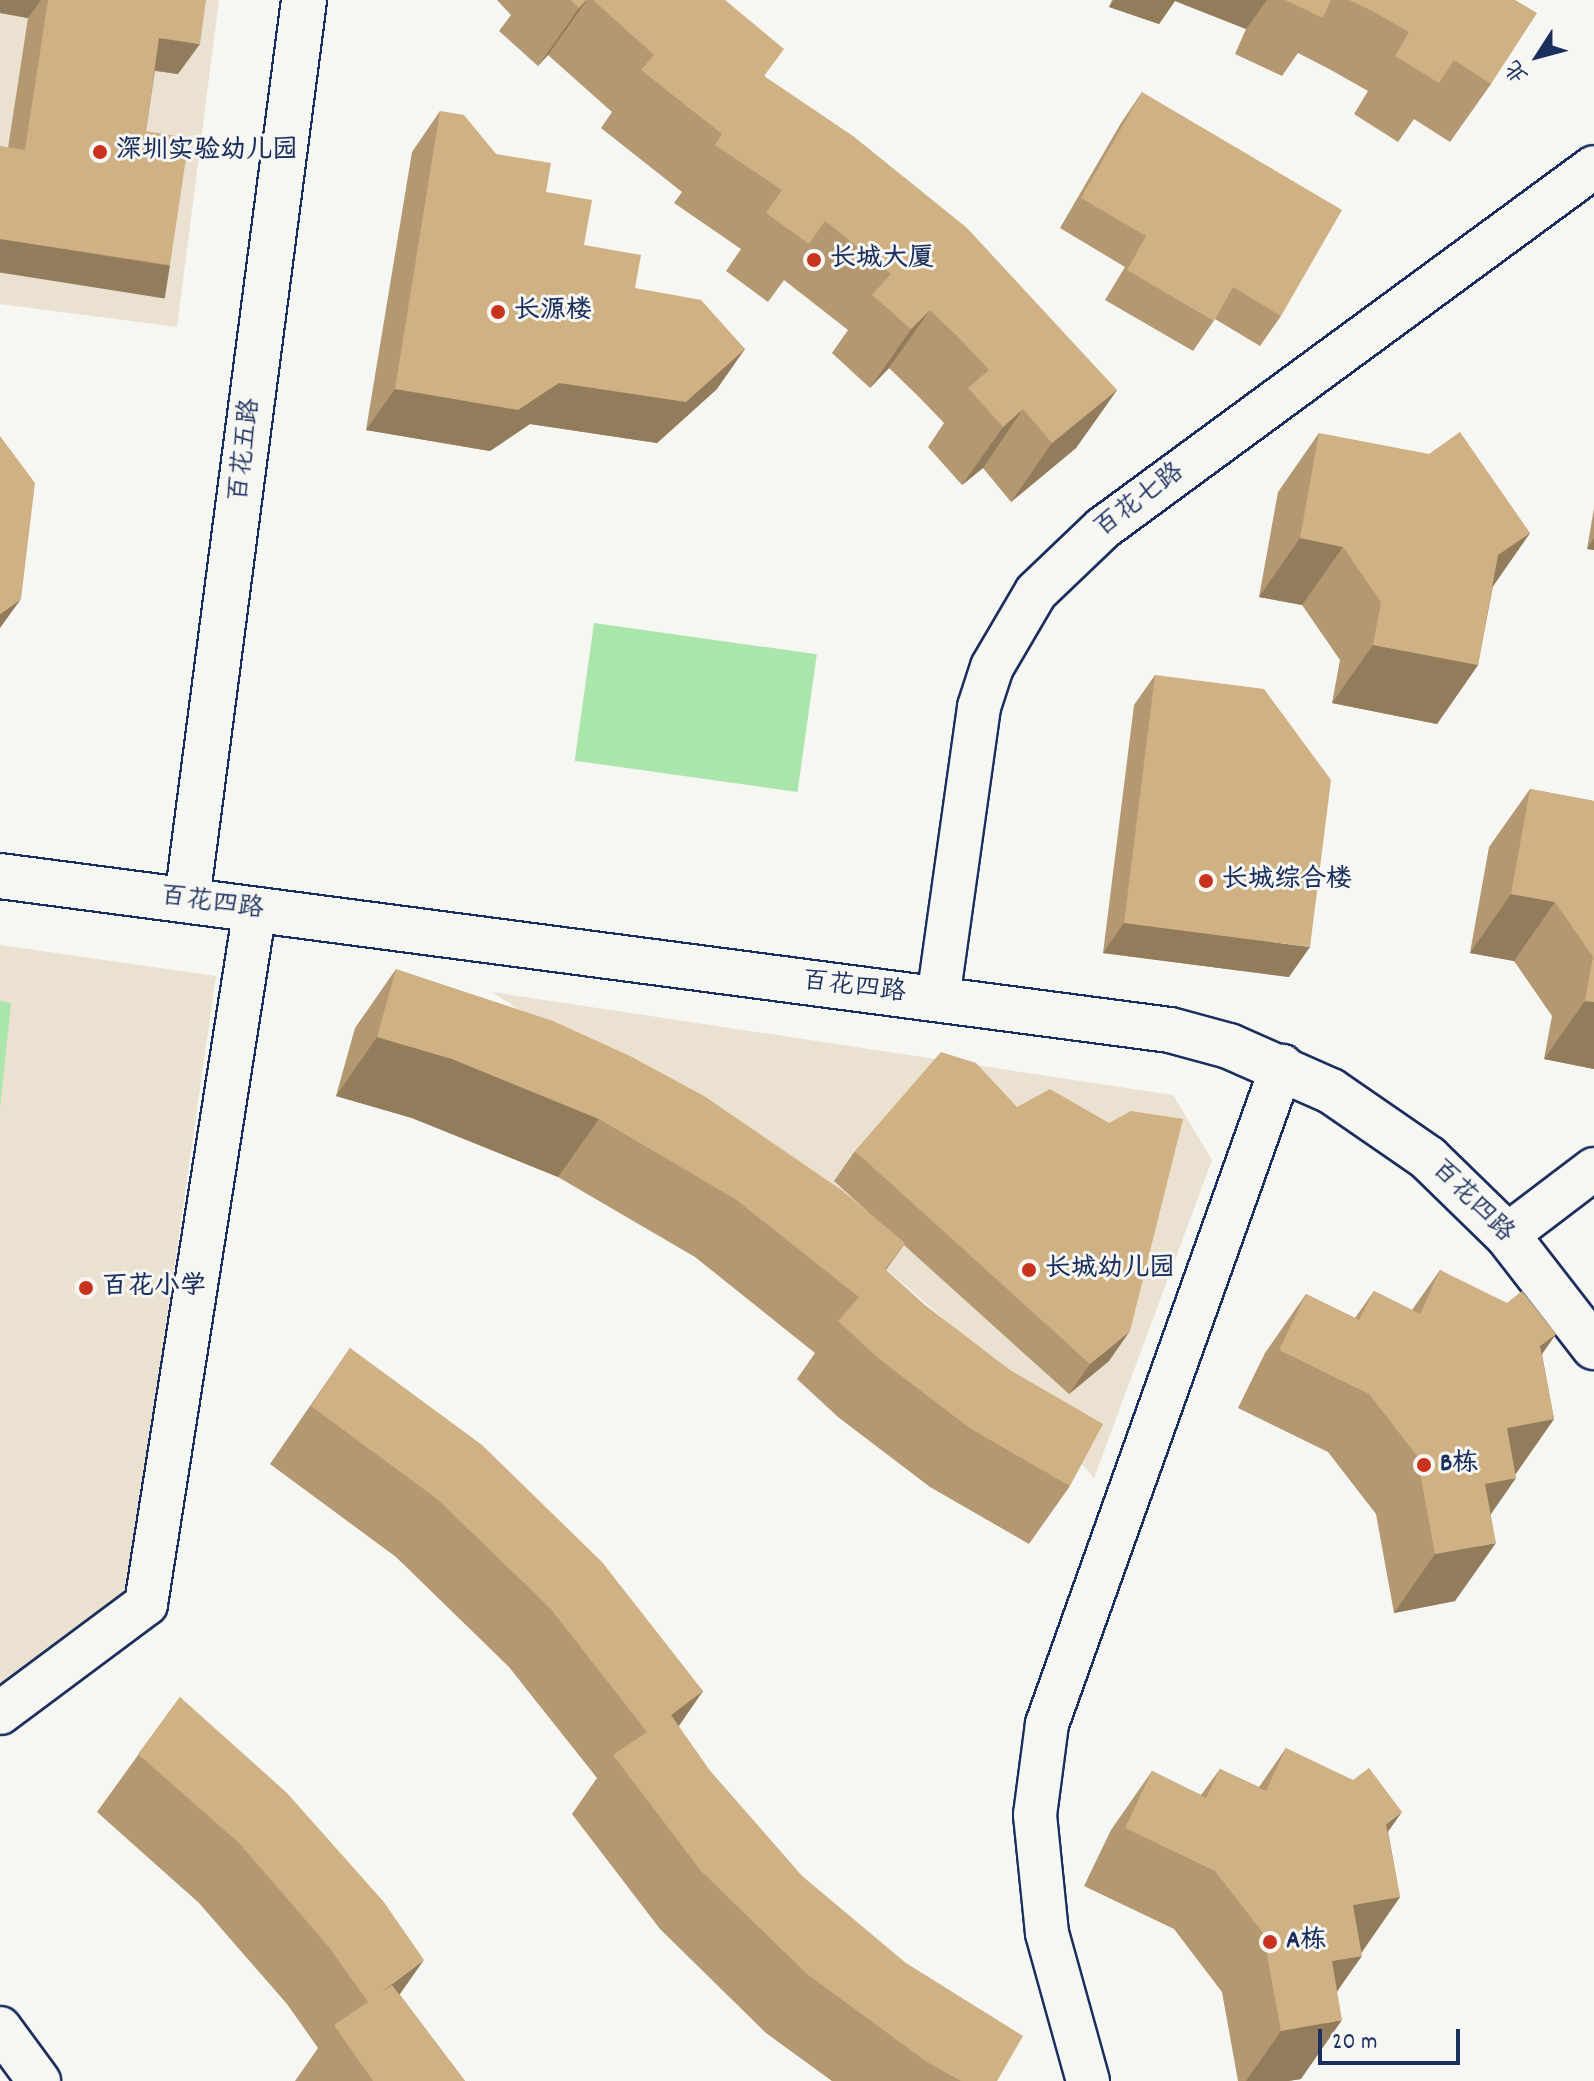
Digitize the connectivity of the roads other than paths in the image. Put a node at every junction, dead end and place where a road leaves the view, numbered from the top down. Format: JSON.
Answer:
{"nodes":[{"id":1,"x":304,"y":0,"type":"edge"},
{"id":2,"x":1594,"y":167,"type":"edge"},
{"id":3,"x":0,"y":876,"type":"edge"},
{"id":4,"x":187,"y":900,"type":"junction"},
{"id":5,"x":255,"y":909,"type":"junction"},
{"id":6,"x":938,"y":999,"type":"junction"},
{"id":7,"x":1282,"y":1066,"type":"junction"},
{"id":8,"x":1594,"y":1169,"type":"edge"},
{"id":9,"x":1507,"y":1235,"type":"junction"},
{"id":10,"x":1594,"y":1347,"type":"edge"},
{"id":11,"x":0,"y":1713,"type":"edge"},
{"id":12,"x":0,"y":2028,"type":"edge"},
{"id":13,"x":39,"y":2081,"type":"edge"},
{"id":14,"x":1088,"y":2081,"type":"edge"}],
"edges":[{"from":1,"to":4,"type":"street","name":"百花五路"},
{"from":2,"to":6,"type":"street","name":"百花七路"},
{"from":3,"to":4,"type":"street","name":"百花四路"},
{"from":4,"to":5,"type":"street","name":"百花四路"},
{"from":5,"to":6,"type":"street","name":"百花四路"},
{"from":5,"to":11,"type":"street"},
{"from":6,"to":7,"type":"street","name":"百花四路"},
{"from":7,"to":9,"type":"street","name":"百花四路"},
{"from":7,"to":14,"type":"street"},
{"from":8,"to":9,"type":"street"},
{"from":9,"to":10,"type":"street","name":"百花四路"},
{"from":12,"to":13,"type":"street"}]}
